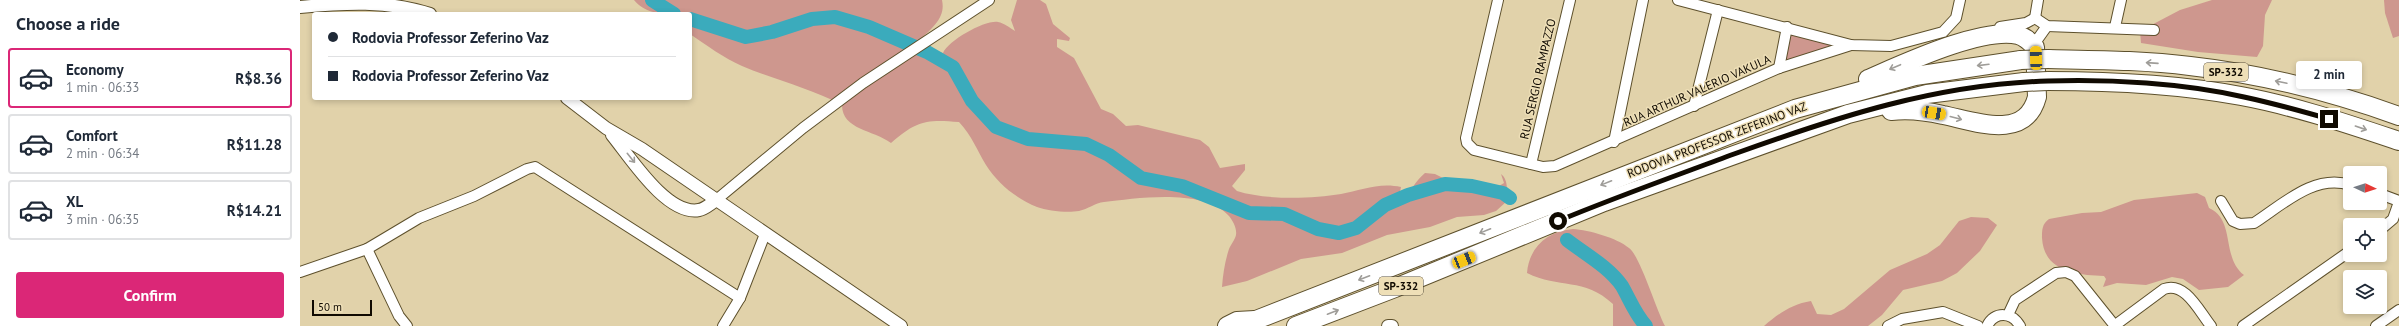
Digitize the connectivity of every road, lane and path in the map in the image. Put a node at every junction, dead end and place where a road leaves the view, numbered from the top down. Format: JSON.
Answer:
{"nodes":[{"id":1,"x":989,"y":0,"type":"edge"},
{"id":2,"x":1498,"y":0,"type":"edge"},
{"id":3,"x":1570,"y":0,"type":"edge"},
{"id":4,"x":1643,"y":0,"type":"edge"},
{"id":5,"x":1678,"y":0,"type":"edge"},
{"id":6,"x":1960,"y":0,"type":"edge"},
{"id":7,"x":2038,"y":0,"type":"edge"},
{"id":8,"x":2121,"y":0,"type":"edge"},
{"id":9,"x":300,"y":7,"type":"edge"},
{"id":10,"x":1718,"y":10,"type":"junction"},
{"id":11,"x":424,"y":12,"type":"edge"},
{"id":12,"x":2035,"y":18,"type":"junction"},
{"id":13,"x":2046,"y":26,"type":"junction"},
{"id":14,"x":1787,"y":27,"type":"junction"},
{"id":15,"x":2115,"y":27,"type":"junction"},
{"id":16,"x":2154,"y":30,"type":"dead end"},
{"id":17,"x":1851,"y":45,"type":"junction"},
{"id":18,"x":1931,"y":52,"type":"junction"},
{"id":19,"x":2042,"y":53,"type":"junction"},
{"id":20,"x":1779,"y":68,"type":"junction"},
{"id":21,"x":570,"y":100,"type":"edge"},
{"id":22,"x":1694,"y":106,"type":"junction"},
{"id":23,"x":1795,"y":109,"type":"junction"},
{"id":24,"x":1848,"y":114,"type":"junction"},
{"id":25,"x":2399,"y":116,"type":"edge"},
{"id":26,"x":606,"y":128,"type":"junction"},
{"id":27,"x":2399,"y":141,"type":"edge"},
{"id":28,"x":1614,"y":142,"type":"junction"},
{"id":29,"x":1532,"y":164,"type":"junction"},
{"id":30,"x":2343,"y":183,"type":"edge"},
{"id":31,"x":2387,"y":197,"type":"edge"},
{"id":32,"x":715,"y":201,"type":"junction"},
{"id":33,"x":2221,"y":201,"type":"dead end"},
{"id":34,"x":2399,"y":201,"type":"edge"},
{"id":35,"x":2387,"y":224,"type":"edge"},
{"id":36,"x":765,"y":234,"type":"junction"},
{"id":37,"x":366,"y":248,"type":"junction"},
{"id":38,"x":2343,"y":256,"type":"edge"},
{"id":39,"x":300,"y":272,"type":"edge"},
{"id":40,"x":740,"y":298,"type":"junction"},
{"id":41,"x":2399,"y":310,"type":"edge"},
{"id":42,"x":2008,"y":315,"type":"junction"},
{"id":43,"x":1250,"y":323,"type":"edge"},
{"id":44,"x":407,"y":326,"type":"edge"},
{"id":45,"x":723,"y":326,"type":"edge"},
{"id":46,"x":901,"y":326,"type":"edge"},
{"id":47,"x":1227,"y":326,"type":"edge"},
{"id":48,"x":1296,"y":326,"type":"edge"},
{"id":49,"x":1388,"y":326,"type":"edge"},
{"id":50,"x":1392,"y":326,"type":"edge"},
{"id":51,"x":1888,"y":326,"type":"edge"},
{"id":52,"x":1978,"y":326,"type":"edge"},
{"id":53,"x":1987,"y":326,"type":"edge"},
{"id":54,"x":2020,"y":326,"type":"edge"},
{"id":55,"x":2115,"y":326,"type":"edge"},
{"id":56,"x":2211,"y":326,"type":"edge"},
{"id":57,"x":2243,"y":326,"type":"edge"},
{"id":58,"x":2376,"y":326,"type":"edge"}],
"edges":[{"from":1,"to":32,"type":"street"},
{"from":2,"to":29,"type":"street"},
{"from":3,"to":29,"type":"street","name":"RUA SERGIO RAMPAZZO"},
{"from":4,"to":28,"type":"street"},
{"from":5,"to":10,"type":"street"},
{"from":6,"to":17,"type":"street"},
{"from":7,"to":12,"type":"street"},
{"from":8,"to":15,"type":"street"},
{"from":9,"to":11,"type":"street"},
{"from":10,"to":14,"type":"street"},
{"from":10,"to":22,"type":"street"},
{"from":12,"to":13,"type":"street"},
{"from":12,"to":18,"type":"street"},
{"from":13,"to":15,"type":"street"},
{"from":13,"to":19,"type":"street"},
{"from":14,"to":17,"type":"street"},
{"from":14,"to":20,"type":"street"},
{"from":15,"to":16,"type":"street"},
{"from":17,"to":20,"type":"street","name":"RUA ARTHUR VALERIO VAKULA"},
{"from":18,"to":19,"type":"highway"},
{"from":18,"to":23,"type":"highway","one_way":true},
{"from":19,"to":23,"type":"highway","name":"RODOVIA PROFESSOR ZEFERINO VAZ","number":"SP-332","one_way":true,"bridge":true},
{"from":24,"to":19,"type":"highway","one_way":true},
{"from":25,"to":19,"type":"highway","name":"RODOVIA PROFESSOR ZEFERINO VAZ","number":"SP-332","one_way":true},
{"from":20,"to":22,"type":"street","name":"RUA ARTHUR VALERIO VAKULA"},
{"from":21,"to":26,"type":"street"},
{"from":22,"to":28,"type":"street","name":"RUA ARTHUR VALERIO VAKULA"},
{"from":23,"to":43,"type":"highway","name":"RODOVIA PROFESSOR ZEFERINO VAZ","number":"SP-332","one_way":true},
{"from":24,"to":27,"type":"highway","name":"RODOVIA PROFESSOR ZEFERINO VAZ","number":"SP-332","one_way":true,"bridge":true},
{"from":48,"to":24,"type":"highway","name":"RODOVIA PROFESSOR ZEFERINO VAZ","number":"SP-332","one_way":true},
{"from":26,"to":32,"type":"street"},
{"from":26,"to":32,"type":"street","one_way":true},
{"from":28,"to":29,"type":"street","name":"RUA ARTHUR VALERIO VAKULA"},
{"from":30,"to":33,"type":"street"},
{"from":31,"to":34,"type":"street"},
{"from":32,"to":36,"type":"street"},
{"from":34,"to":35,"type":"street"},
{"from":36,"to":40,"type":"street"},
{"from":36,"to":46,"type":"street"},
{"from":37,"to":39,"type":"street"},
{"from":37,"to":40,"type":"street"},
{"from":37,"to":44,"type":"street"},
{"from":38,"to":57,"type":"street"},
{"from":40,"to":45,"type":"street"},
{"from":41,"to":58,"type":"street"},
{"from":42,"to":53,"type":"street"},
{"from":42,"to":54,"type":"street"},
{"from":42,"to":55,"type":"street"},
{"from":43,"to":47,"type":"highway","name":"RODOVIA PROFESSOR ZEFERINO VAZ"},
{"from":49,"to":50,"type":"street"},
{"from":51,"to":52,"type":"street"},
{"from":55,"to":56,"type":"street"}]}
